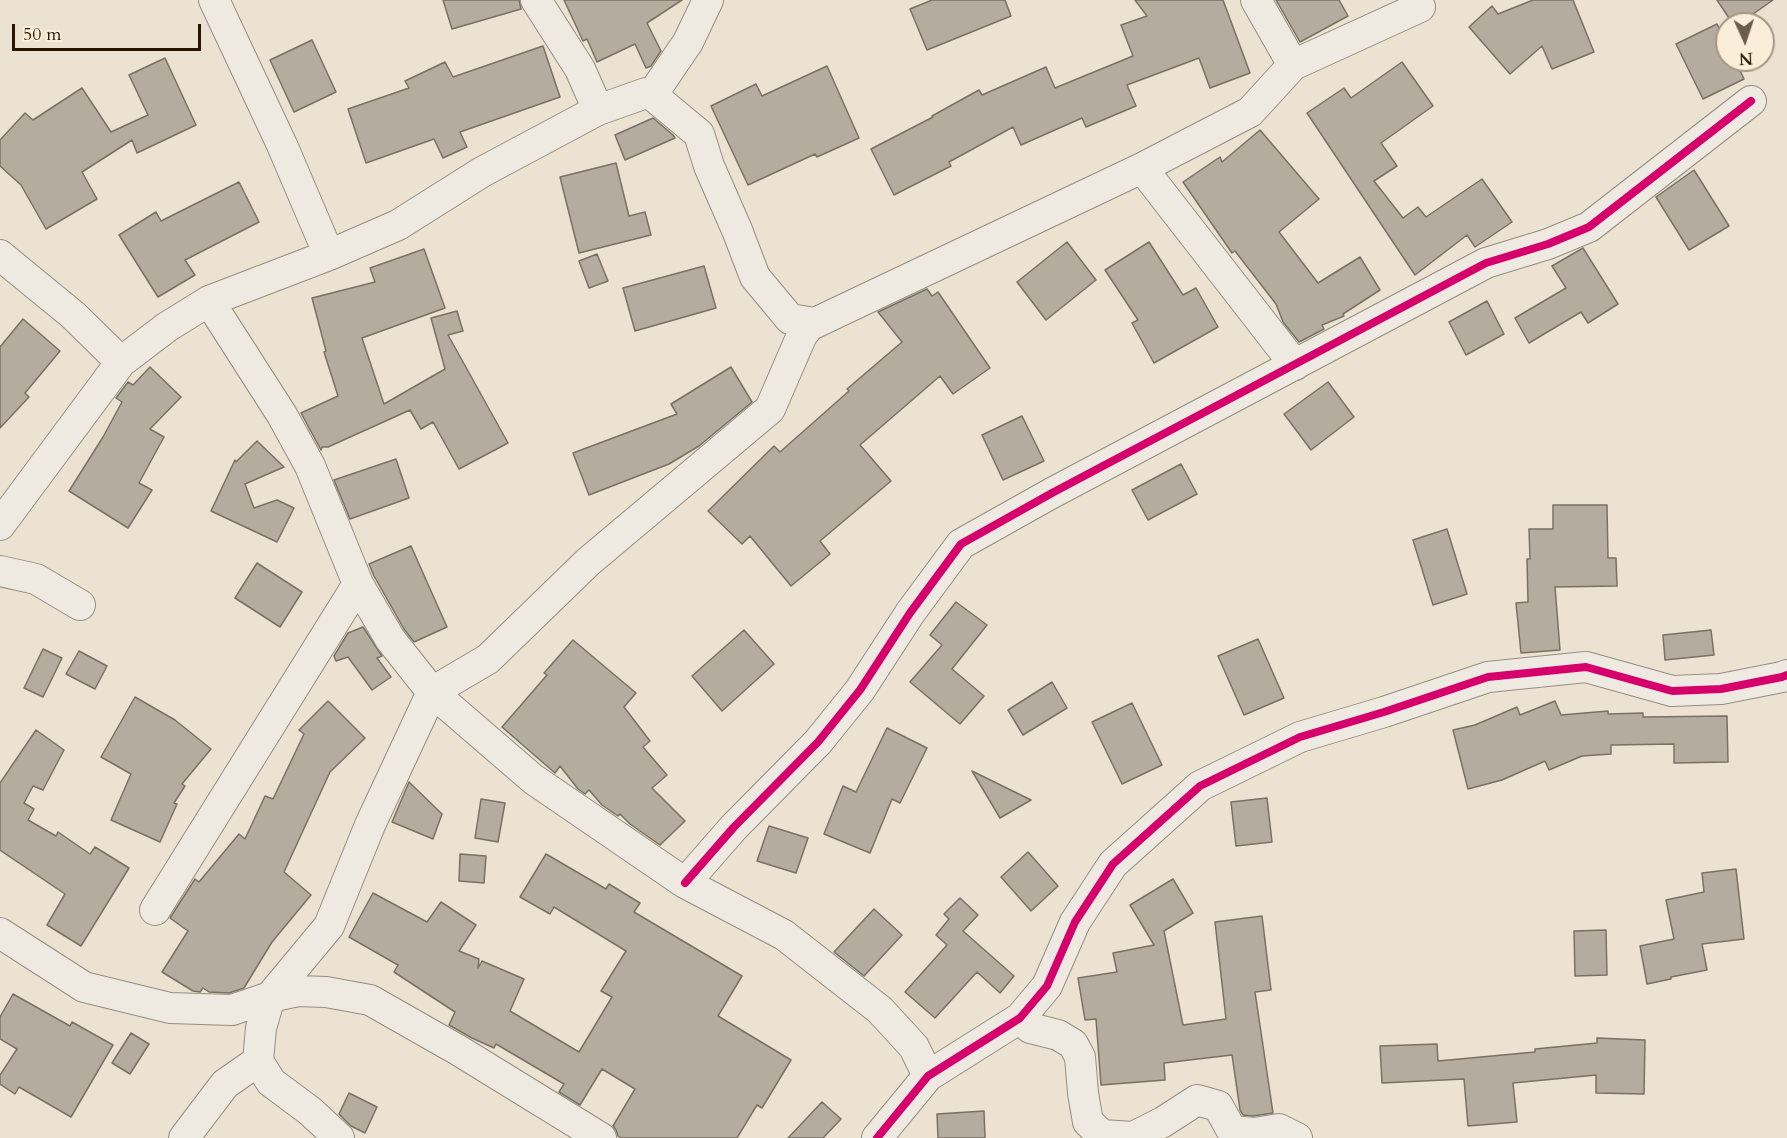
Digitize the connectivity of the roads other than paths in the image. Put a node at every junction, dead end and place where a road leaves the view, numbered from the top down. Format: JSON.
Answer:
{"nodes":[{"id":1,"x":214,"y":0,"type":"edge"},
{"id":2,"x":536,"y":0,"type":"edge"},
{"id":3,"x":708,"y":0,"type":"edge"},
{"id":4,"x":1256,"y":0,"type":"edge"},
{"id":5,"x":1420,"y":7,"type":"dead end"},
{"id":6,"x":1293,"y":65,"type":"junction"},
{"id":7,"x":652,"y":95,"type":"junction"},
{"id":8,"x":1751,"y":100,"type":"dead end"},
{"id":9,"x":598,"y":110,"type":"junction"},
{"id":10,"x":1142,"y":168,"type":"junction"},
{"id":11,"x":0,"y":255,"type":"edge"},
{"id":12,"x":329,"y":255,"type":"junction"},
{"id":13,"x":209,"y":301,"type":"junction"},
{"id":14,"x":812,"y":323,"type":"junction"},
{"id":15,"x":121,"y":362,"type":"junction"},
{"id":16,"x":1295,"y":365,"type":"junction"},
{"id":17,"x":0,"y":525,"type":"edge"},
{"id":18,"x":0,"y":571,"type":"edge"},
{"id":19,"x":358,"y":584,"type":"junction"},
{"id":20,"x":80,"y":605,"type":"dead end"},
{"id":21,"x":1787,"y":675,"type":"edge"},
{"id":22,"x":432,"y":692,"type":"junction"},
{"id":23,"x":685,"y":882,"type":"junction"},
{"id":24,"x":155,"y":910,"type":"dead end"},
{"id":25,"x":0,"y":933,"type":"edge"},
{"id":26,"x":270,"y":997,"type":"junction"},
{"id":27,"x":1020,"y":1018,"type":"junction"},
{"id":28,"x":258,"y":1061,"type":"junction"},
{"id":29,"x":928,"y":1076,"type":"junction"},
{"id":30,"x":184,"y":1138,"type":"edge"},
{"id":31,"x":339,"y":1138,"type":"edge"},
{"id":32,"x":601,"y":1138,"type":"edge"},
{"id":33,"x":877,"y":1138,"type":"edge"},
{"id":34,"x":1297,"y":1138,"type":"edge"}],
"edges":[{"from":1,"to":12,"type":"street"},
{"from":2,"to":9,"type":"street"},
{"from":3,"to":7,"type":"street"},
{"from":4,"to":6,"type":"street"},
{"from":5,"to":6,"type":"street"},
{"from":6,"to":10,"type":"street"},
{"from":7,"to":9,"type":"street"},
{"from":7,"to":14,"type":"street"},
{"from":8,"to":16,"type":"street"},
{"from":9,"to":12,"type":"street"},
{"from":10,"to":14,"type":"street"},
{"from":10,"to":16,"type":"street"},
{"from":11,"to":15,"type":"street"},
{"from":12,"to":13,"type":"street"},
{"from":13,"to":15,"type":"street"},
{"from":13,"to":19,"type":"street"},
{"from":14,"to":22,"type":"street"},
{"from":15,"to":17,"type":"street"},
{"from":16,"to":23,"type":"street"},
{"from":18,"to":20,"type":"street"},
{"from":19,"to":22,"type":"street"},
{"from":19,"to":24,"type":"street"},
{"from":21,"to":27,"type":"street"},
{"from":22,"to":23,"type":"street"},
{"from":22,"to":26,"type":"street"},
{"from":23,"to":29,"type":"street"},
{"from":25,"to":26,"type":"street"},
{"from":26,"to":28,"type":"street"},
{"from":26,"to":32,"type":"street"},
{"from":27,"to":29,"type":"street"},
{"from":27,"to":34,"type":"street"},
{"from":28,"to":30,"type":"street"},
{"from":28,"to":31,"type":"street"},
{"from":29,"to":33,"type":"street"}]}
